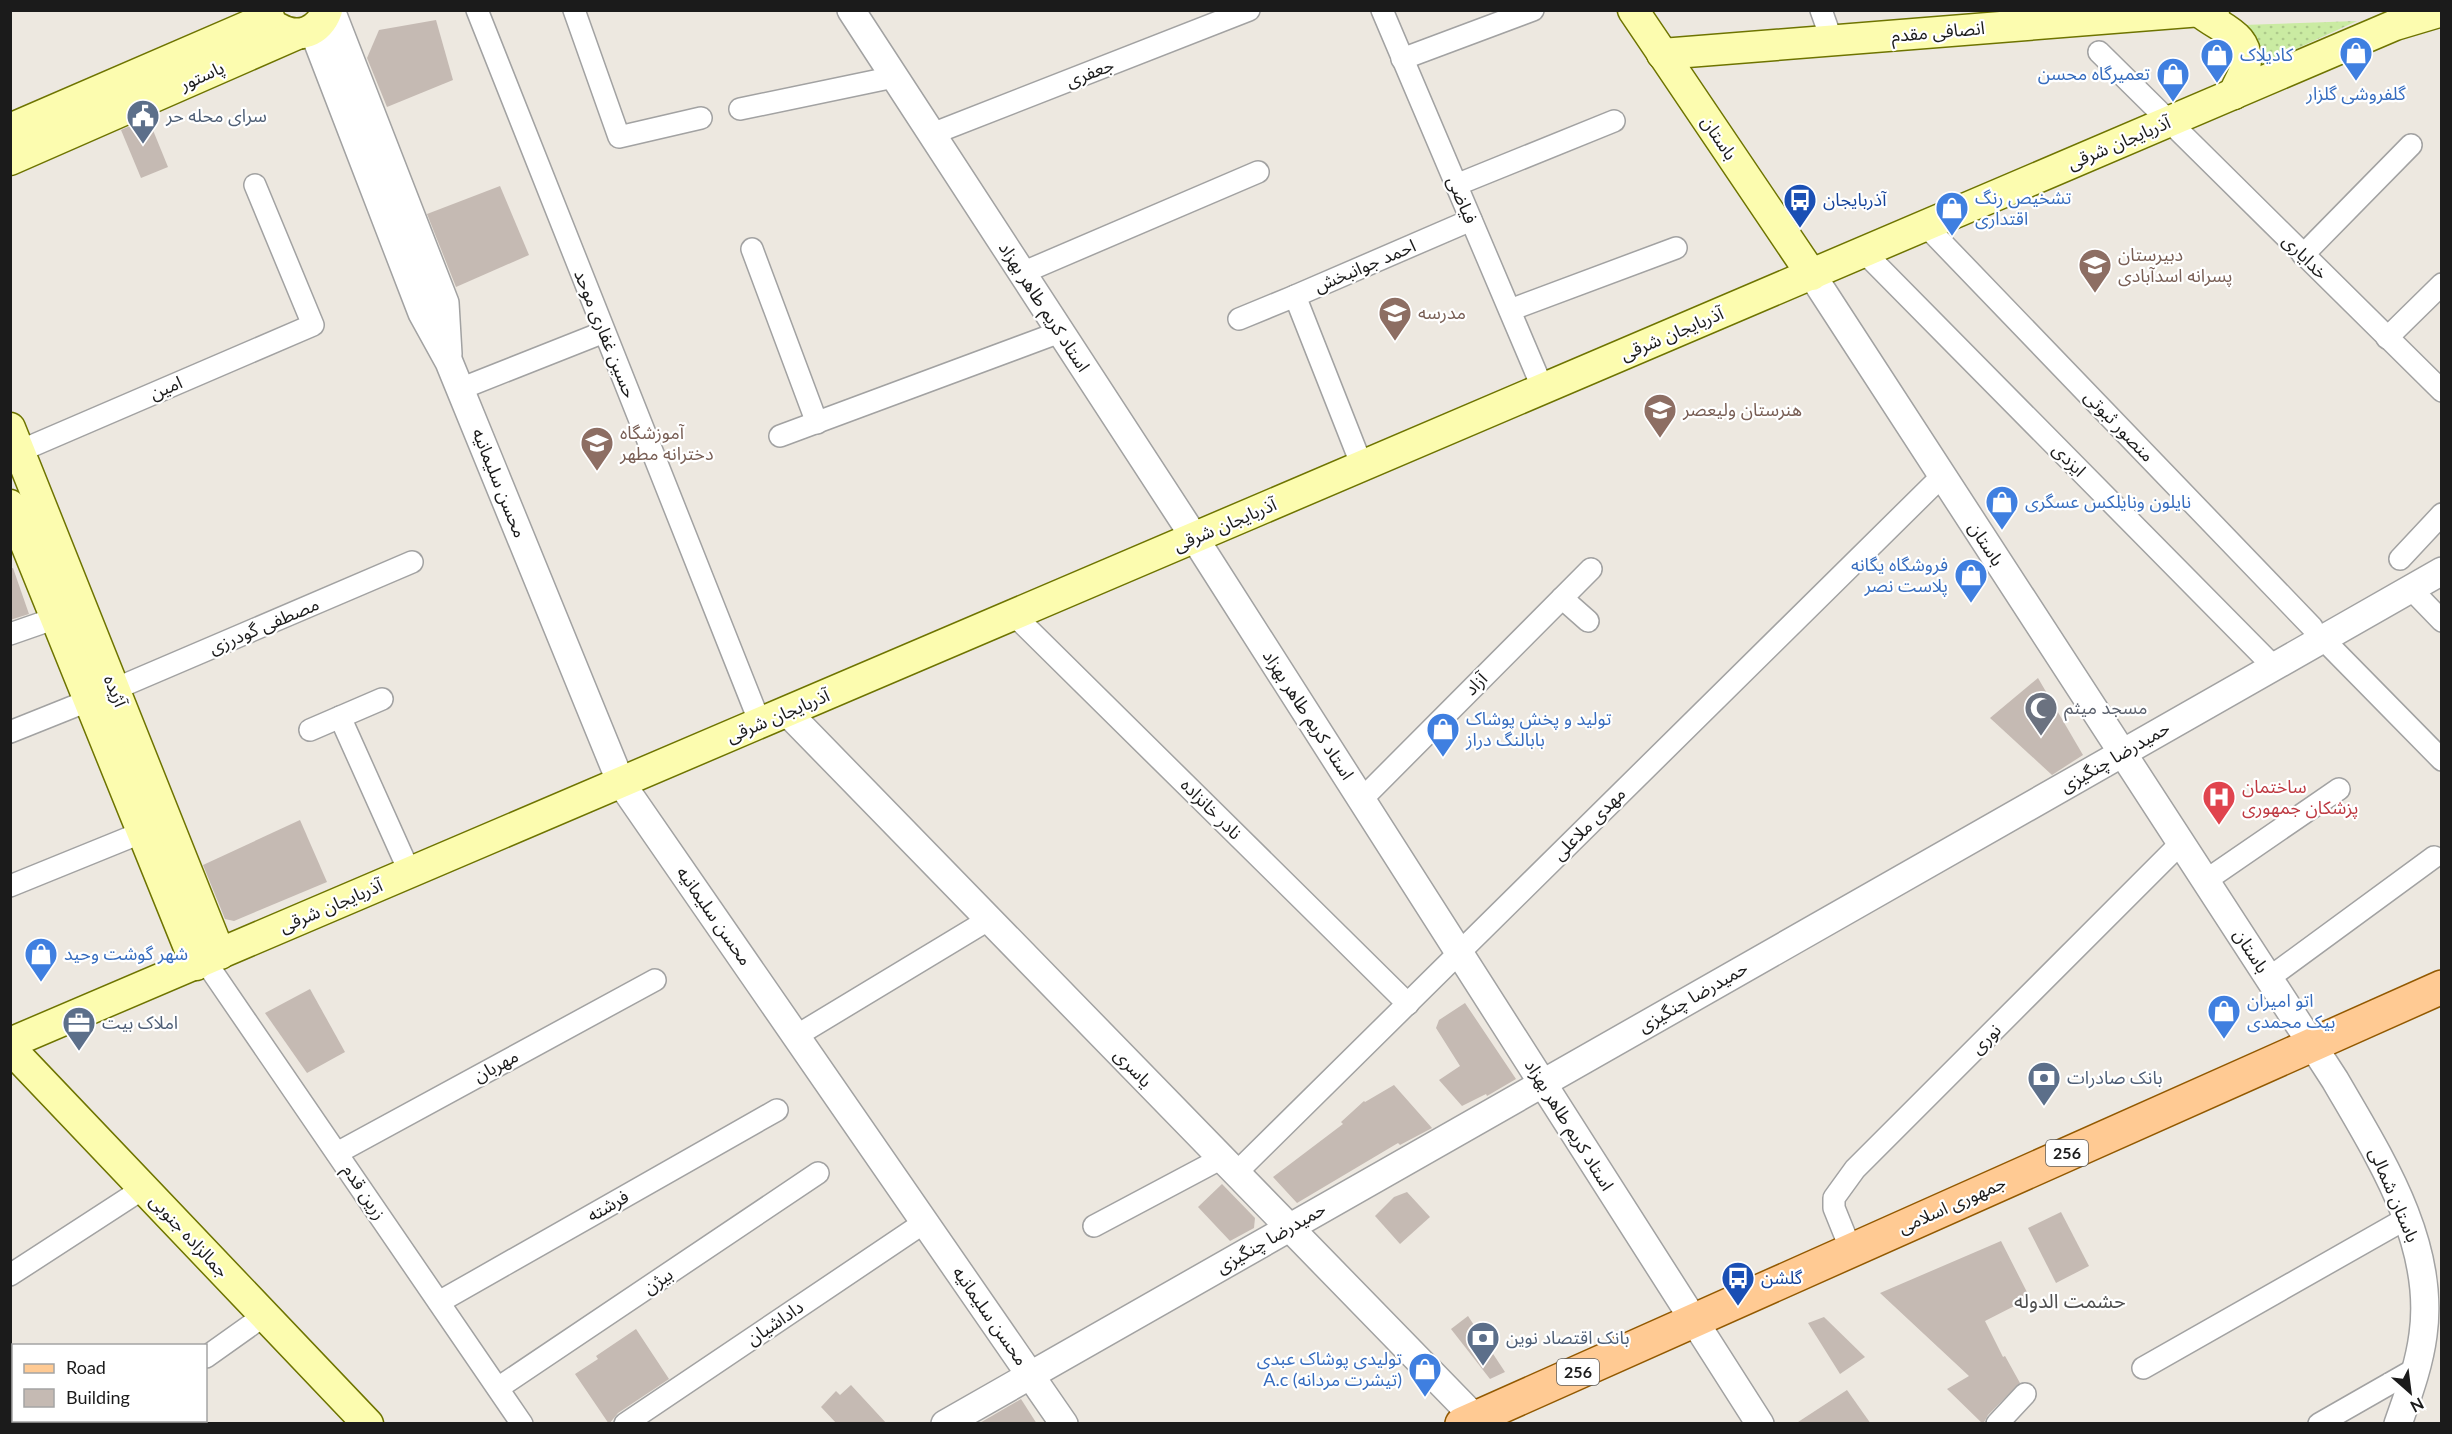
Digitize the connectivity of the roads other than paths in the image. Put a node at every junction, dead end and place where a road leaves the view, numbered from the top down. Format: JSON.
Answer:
{"nodes":[{"id":1,"x":477,"y":10,"type":"edge"},
{"id":2,"x":574,"y":10,"type":"edge"},
{"id":3,"x":851,"y":10,"type":"edge"},
{"id":4,"x":1249,"y":10,"type":"edge"},
{"id":5,"x":1382,"y":10,"type":"edge"},
{"id":6,"x":1533,"y":10,"type":"edge"},
{"id":7,"x":1633,"y":10,"type":"edge"},
{"id":8,"x":1821,"y":10,"type":"edge"},
{"id":9,"x":2442,"y":10,"type":"edge"},
{"id":10,"x":2205,"y":11,"type":"edge"},
{"id":11,"x":267,"y":13,"type":"edge"},
{"id":12,"x":1972,"y":20,"type":"edge"},
{"id":13,"x":316,"y":21,"type":"edge"},
{"id":14,"x":1832,"y":41,"type":"junction"},
{"id":15,"x":2099,"y":52,"type":"dead end"},
{"id":16,"x":1662,"y":54,"type":"junction"},
{"id":17,"x":1402,"y":59,"type":"junction"},
{"id":18,"x":894,"y":77,"type":"junction"},
{"id":19,"x":2234,"y":94,"type":"junction"},
{"id":20,"x":740,"y":109,"type":"dead end"},
{"id":21,"x":701,"y":118,"type":"dead end"},
{"id":22,"x":1614,"y":121,"type":"dead end"},
{"id":23,"x":2168,"y":123,"type":"junction"},
{"id":24,"x":10,"y":129,"type":"edge"},
{"id":25,"x":932,"y":134,"type":"junction"},
{"id":26,"x":2411,"y":145,"type":"dead end"},
{"id":27,"x":10,"y":160,"type":"edge"},
{"id":28,"x":1258,"y":172,"type":"dead end"},
{"id":29,"x":255,"y":185,"type":"dead end"},
{"id":30,"x":1456,"y":185,"type":"junction"},
{"id":31,"x":1471,"y":220,"type":"junction"},
{"id":32,"x":1926,"y":226,"type":"junction"},
{"id":33,"x":1676,"y":248,"type":"dead end"},
{"id":34,"x":752,"y":249,"type":"dead end"},
{"id":35,"x":1864,"y":252,"type":"junction"},
{"id":36,"x":2302,"y":255,"type":"junction"},
{"id":37,"x":1022,"y":273,"type":"junction"},
{"id":38,"x":1812,"y":275,"type":"junction"},
{"id":39,"x":2442,"y":284,"type":"edge"},
{"id":40,"x":1295,"y":296,"type":"junction"},
{"id":41,"x":1510,"y":310,"type":"junction"},
{"id":42,"x":1239,"y":319,"type":"dead end"},
{"id":43,"x":604,"y":332,"type":"junction"},
{"id":44,"x":1060,"y":332,"type":"junction"},
{"id":45,"x":2388,"y":338,"type":"junction"},
{"id":46,"x":460,"y":389,"type":"junction"},
{"id":47,"x":1543,"y":389,"type":"junction"},
{"id":48,"x":2442,"y":391,"type":"edge"},
{"id":49,"x":817,"y":423,"type":"junction"},
{"id":50,"x":780,"y":436,"type":"dead end"},
{"id":51,"x":15,"y":439,"type":"edge"},
{"id":52,"x":1362,"y":466,"type":"junction"},
{"id":53,"x":1942,"y":476,"type":"junction"},
{"id":54,"x":10,"y":505,"type":"edge"},
{"id":55,"x":2442,"y":514,"type":"edge"},
{"id":56,"x":1195,"y":538,"type":"junction"},
{"id":57,"x":2400,"y":558,"type":"dead end"},
{"id":58,"x":412,"y":562,"type":"dead end"},
{"id":59,"x":1591,"y":569,"type":"dead end"},
{"id":60,"x":2442,"y":571,"type":"edge"},
{"id":61,"x":2411,"y":589,"type":"junction"},
{"id":62,"x":1562,"y":598,"type":"junction"},
{"id":63,"x":1014,"y":615,"type":"junction"},
{"id":64,"x":56,"y":618,"type":"junction"},
{"id":65,"x":1588,"y":621,"type":"dead end"},
{"id":66,"x":2442,"y":621,"type":"edge"},
{"id":67,"x":2317,"y":633,"type":"junction"},
{"id":68,"x":10,"y":634,"type":"edge"},
{"id":69,"x":2274,"y":667,"type":"junction"},
{"id":70,"x":102,"y":695,"type":"junction"},
{"id":71,"x":382,"y":699,"type":"dead end"},
{"id":72,"x":340,"y":717,"type":"junction"},
{"id":73,"x":773,"y":718,"type":"junction"},
{"id":74,"x":310,"y":730,"type":"dead end"},
{"id":75,"x":10,"y":732,"type":"edge"},
{"id":76,"x":2122,"y":753,"type":"junction"},
{"id":77,"x":2442,"y":760,"type":"edge"},
{"id":78,"x":621,"y":783,"type":"junction"},
{"id":79,"x":2339,"y":789,"type":"dead end"},
{"id":80,"x":1362,"y":799,"type":"junction"},
{"id":81,"x":143,"y":832,"type":"junction"},
{"id":82,"x":2181,"y":843,"type":"junction"},
{"id":83,"x":2434,"y":857,"type":"dead end"},
{"id":84,"x":410,"y":873,"type":"junction"},
{"id":85,"x":2205,"y":881,"type":"junction"},
{"id":86,"x":10,"y":886,"type":"edge"},
{"id":87,"x":988,"y":920,"type":"junction"},
{"id":88,"x":1459,"y":953,"type":"junction"},
{"id":89,"x":207,"y":960,"type":"junction"},
{"id":90,"x":2269,"y":978,"type":"junction"},
{"id":91,"x":655,"y":980,"type":"dead end"},
{"id":92,"x":2442,"y":987,"type":"edge"},
{"id":93,"x":1408,"y":1004,"type":"junction"},
{"id":94,"x":796,"y":1036,"type":"junction"},
{"id":95,"x":10,"y":1043,"type":"edge"},
{"id":96,"x":2312,"y":1044,"type":"junction"},
{"id":97,"x":10,"y":1048,"type":"edge"},
{"id":98,"x":2335,"y":1080,"type":"joint"},
{"id":99,"x":1542,"y":1083,"type":"junction"},
{"id":100,"x":777,"y":1110,"type":"dead end"},
{"id":101,"x":337,"y":1153,"type":"junction"},
{"id":102,"x":1229,"y":1166,"type":"junction"},
{"id":103,"x":818,"y":1173,"type":"dead end"},
{"id":104,"x":144,"y":1188,"type":"junction"},
{"id":105,"x":2407,"y":1218,"type":"junction"},
{"id":106,"x":925,"y":1222,"type":"junction"},
{"id":107,"x":1094,"y":1226,"type":"dead end"},
{"id":108,"x":1289,"y":1227,"type":"junction"},
{"id":109,"x":1851,"y":1250,"type":"junction"},
{"id":110,"x":10,"y":1275,"type":"edge"},
{"id":111,"x":439,"y":1302,"type":"junction"},
{"id":112,"x":265,"y":1315,"type":"junction"},
{"id":113,"x":1693,"y":1320,"type":"junction"},
{"id":114,"x":2433,"y":1335,"type":"edge"},
{"id":115,"x":207,"y":1356,"type":"edge"},
{"id":116,"x":2144,"y":1368,"type":"dead end"},
{"id":117,"x":2417,"y":1368,"type":"junction"},
{"id":118,"x":1030,"y":1374,"type":"junction"},
{"id":119,"x":498,"y":1388,"type":"junction"},
{"id":120,"x":2025,"y":1394,"type":"dead end"},
{"id":121,"x":1473,"y":1422,"type":"edge"},
{"id":122,"x":368,"y":1424,"type":"edge"},
{"id":123,"x":522,"y":1424,"type":"edge"},
{"id":124,"x":625,"y":1424,"type":"edge"},
{"id":125,"x":945,"y":1424,"type":"edge"},
{"id":126,"x":1064,"y":1424,"type":"edge"},
{"id":127,"x":1760,"y":1424,"type":"edge"},
{"id":128,"x":1997,"y":1424,"type":"edge"},
{"id":129,"x":2319,"y":1424,"type":"edge"},
{"id":130,"x":2398,"y":1424,"type":"edge"}],
"edges":[{"from":1,"to":43,"type":"street","name":"حسین غفاری موحد"},
{"from":2,"to":21,"type":"street"},
{"from":3,"to":18,"type":"street","name":"استاد کریم طاهر بهزاد"},
{"from":4,"to":25,"type":"street","name":"جعفری"},
{"from":5,"to":17,"type":"street","name":"فیاضی"},
{"from":6,"to":17,"type":"street"},
{"from":7,"to":16,"type":"main road","name":"باستان"},
{"from":8,"to":14,"type":"street"},
{"from":9,"to":19,"type":"main road","name":"آذربایجان شرقی"},
{"from":10,"to":12,"type":"main road","name":"انصافی مقدم"},
{"from":10,"to":19,"type":"main road"},
{"from":11,"to":13,"type":"main road"},
{"from":11,"to":24,"type":"main road","name":"پاستور"},
{"from":12,"to":14,"type":"main road","name":"انصافی مقدم"},
{"from":13,"to":27,"type":"main road","name":"پاستور"},
{"from":13,"to":46,"type":"street","name":"محسن سلیمانیه"},
{"from":14,"to":16,"type":"main road","name":"انصافی مقدم"},
{"from":15,"to":23,"type":"street","name":"خدایاری"},
{"from":16,"to":38,"type":"main road","name":"باستان"},
{"from":17,"to":30,"type":"street","name":"فیاضی"},
{"from":18,"to":20,"type":"street"},
{"from":18,"to":25,"type":"street","name":"استاد کریم طاهر بهزاد"},
{"from":19,"to":23,"type":"main road","name":"آذربایجان شرقی"},
{"from":22,"to":30,"type":"street"},
{"from":23,"to":32,"type":"main road","name":"آذربایجان شرقی"},
{"from":23,"to":36,"type":"street","name":"خدایاری"},
{"from":25,"to":37,"type":"street","name":"استاد کریم طاهر بهزاد"},
{"from":26,"to":36,"type":"street"},
{"from":28,"to":37,"type":"street"},
{"from":29,"to":51,"type":"street","name":"امین"},
{"from":30,"to":31,"type":"street","name":"فیاضی"},
{"from":31,"to":40,"type":"street","name":"احمد جوانبخش"},
{"from":31,"to":41,"type":"street","name":"فیاضی"},
{"from":32,"to":35,"type":"main road","name":"آذربایجان شرقی"},
{"from":32,"to":67,"type":"street","name":"منصور ثبوتی"},
{"from":33,"to":41,"type":"street"},
{"from":34,"to":49,"type":"street"},
{"from":35,"to":38,"type":"main road","name":"آذربایجان شرقی"},
{"from":35,"to":69,"type":"street","name":"ایزدی"},
{"from":36,"to":45,"type":"street","name":"خدایاری"},
{"from":37,"to":44,"type":"street","name":"استاد کریم طاهر بهزاد"},
{"from":38,"to":47,"type":"main road","name":"آذربایجان شرقی"},
{"from":38,"to":53,"type":"street","name":"باستان"},
{"from":39,"to":45,"type":"street"},
{"from":40,"to":42,"type":"street"},
{"from":40,"to":52,"type":"street","name":"احمد جوانبخش"},
{"from":41,"to":47,"type":"street","name":"فیاضی"},
{"from":43,"to":46,"type":"street"},
{"from":43,"to":73,"type":"street","name":"حسین غفاری موحد"},
{"from":44,"to":49,"type":"street"},
{"from":44,"to":56,"type":"street","name":"استاد کریم طاهر بهزاد"},
{"from":45,"to":48,"type":"street","name":"خدایاری"},
{"from":46,"to":78,"type":"street","name":"محسن سلیمانیه"},
{"from":47,"to":52,"type":"main road","name":"آذربایجان شرقی"},
{"from":49,"to":50,"type":"street"},
{"from":51,"to":70,"type":"main road","name":"آژیده"},
{"from":52,"to":56,"type":"main road","name":"آذربایجان شرقی"},
{"from":53,"to":76,"type":"street","name":"باستان"},
{"from":53,"to":88,"type":"street","name":"مهدی ملاعلی"},
{"from":54,"to":64,"type":"main road","name":"آژیده"},
{"from":55,"to":57,"type":"street"},
{"from":56,"to":63,"type":"main road","name":"آذربایجان شرقی"},
{"from":56,"to":80,"type":"street","name":"استاد کریم طاهر بهزاد"},
{"from":58,"to":70,"type":"street","name":"مصطفی گودرزی"},
{"from":59,"to":62,"type":"street","name":"آزاد"},
{"from":60,"to":61,"type":"street","name":"حمیدرضا چنگیزی"},
{"from":61,"to":66,"type":"street"},
{"from":61,"to":67,"type":"street","name":"حمیدرضا چنگیزی"},
{"from":62,"to":65,"type":"street"},
{"from":62,"to":80,"type":"street","name":"آزاد"},
{"from":63,"to":73,"type":"main road","name":"آذربایجان شرقی"},
{"from":63,"to":93,"type":"street","name":"نادر خانزاده"},
{"from":64,"to":68,"type":"street"},
{"from":64,"to":70,"type":"main road","name":"آژیده"},
{"from":67,"to":69,"type":"street","name":"حمیدرضا چنگیزی"},
{"from":67,"to":77,"type":"street","name":"منصور ثبوتی"},
{"from":69,"to":76,"type":"street","name":"حمیدرضا چنگیزی"},
{"from":70,"to":75,"type":"street","name":"مصطفی گودرزی"},
{"from":70,"to":81,"type":"main road","name":"آژیده"},
{"from":70,"to":89,"type":"main road","name":"آژیده"},
{"from":71,"to":72,"type":"street"},
{"from":72,"to":74,"type":"street"},
{"from":72,"to":84,"type":"street"},
{"from":73,"to":78,"type":"main road","name":"آذربایجان شرقی"},
{"from":73,"to":87,"type":"street","name":"یاسری"},
{"from":76,"to":82,"type":"street","name":"باستان"},
{"from":76,"to":99,"type":"street","name":"حمیدرضا چنگیزی"},
{"from":78,"to":84,"type":"main road","name":"آذربایجان شرقی"},
{"from":78,"to":94,"type":"street","name":"محسن سلیمانیه"},
{"from":79,"to":85,"type":"street"},
{"from":80,"to":88,"type":"street","name":"استاد کریم طاهر بهزاد"},
{"from":81,"to":86,"type":"street"},
{"from":81,"to":89,"type":"main road","name":"آژیده"},
{"from":82,"to":85,"type":"street","name":"باستان"},
{"from":82,"to":109,"type":"street","name":"نوری"},
{"from":83,"to":90,"type":"street"},
{"from":84,"to":89,"type":"main road","name":"آذربایجان شرقی"},
{"from":85,"to":90,"type":"street","name":"باستان"},
{"from":87,"to":94,"type":"street"},
{"from":87,"to":102,"type":"street","name":"یاسری"},
{"from":88,"to":93,"type":"street","name":"مهدی ملاعلی"},
{"from":88,"to":99,"type":"street","name":"استاد کریم طاهر بهزاد"},
{"from":89,"to":95,"type":"main road","name":"آذربایجان شرقی"},
{"from":89,"to":101,"type":"street","name":"زرین قدم"},
{"from":90,"to":96,"type":"street","name":"باستان"},
{"from":91,"to":101,"type":"street","name":"مهربان"},
{"from":92,"to":96,"type":"main road","name":"جمهوری اسلامی","number":"256"},
{"from":93,"to":102,"type":"street","name":"مهدی ملاعلی"},
{"from":94,"to":106,"type":"street","name":"محسن سلیمانیه"},
{"from":96,"to":98,"type":"street","name":"باستان"},
{"from":96,"to":109,"type":"main road","name":"جمهوری اسلامی","number":"256"},
{"from":97,"to":104,"type":"main road","name":"جمالزاده جنوبی"},
{"from":98,"to":105,"type":"street","name":"باستان شمالی"},
{"from":99,"to":108,"type":"street","name":"حمیدرضا چنگیزی"},
{"from":99,"to":113,"type":"street","name":"استاد کریم طاهر بهزاد"},
{"from":100,"to":111,"type":"street","name":"فرشته"},
{"from":101,"to":111,"type":"street","name":"زرین قدم"},
{"from":102,"to":107,"type":"street","name":"مهدی ملاعلی"},
{"from":102,"to":108,"type":"street","name":"یاسری"},
{"from":103,"to":119,"type":"street","name":"بیژن"},
{"from":104,"to":110,"type":"street"},
{"from":104,"to":112,"type":"main road","name":"جمالزاده جنوبی"},
{"from":105,"to":114,"type":"street","name":"باستان شمالی"},
{"from":105,"to":116,"type":"street"},
{"from":106,"to":118,"type":"street","name":"محسن سلیمانیه"},
{"from":106,"to":124,"type":"street","name":"داداشیان"},
{"from":108,"to":118,"type":"street","name":"حمیدرضا چنگیزی"},
{"from":108,"to":121,"type":"street","name":"یاسری"},
{"from":109,"to":113,"type":"main road","name":"جمهوری اسلامی","number":"256"},
{"from":111,"to":119,"type":"street","name":"زرین قدم"},
{"from":112,"to":115,"type":"street"},
{"from":112,"to":122,"type":"main road","name":"جمالزاده جنوبی"},
{"from":113,"to":121,"type":"main road","name":"جمهوری اسلامی","number":"256"},
{"from":113,"to":127,"type":"street","name":"استاد کریم طاهر بهزاد"},
{"from":114,"to":117,"type":"street","name":"باستان شمالی"},
{"from":117,"to":129,"type":"street"},
{"from":117,"to":130,"type":"street","name":"باستان شمالی"},
{"from":118,"to":125,"type":"street","name":"حمیدرضا چنگیزی"},
{"from":118,"to":126,"type":"street","name":"محسن سلیمانیه"},
{"from":119,"to":123,"type":"street","name":"زرین قدم"},
{"from":120,"to":128,"type":"street"}]}
